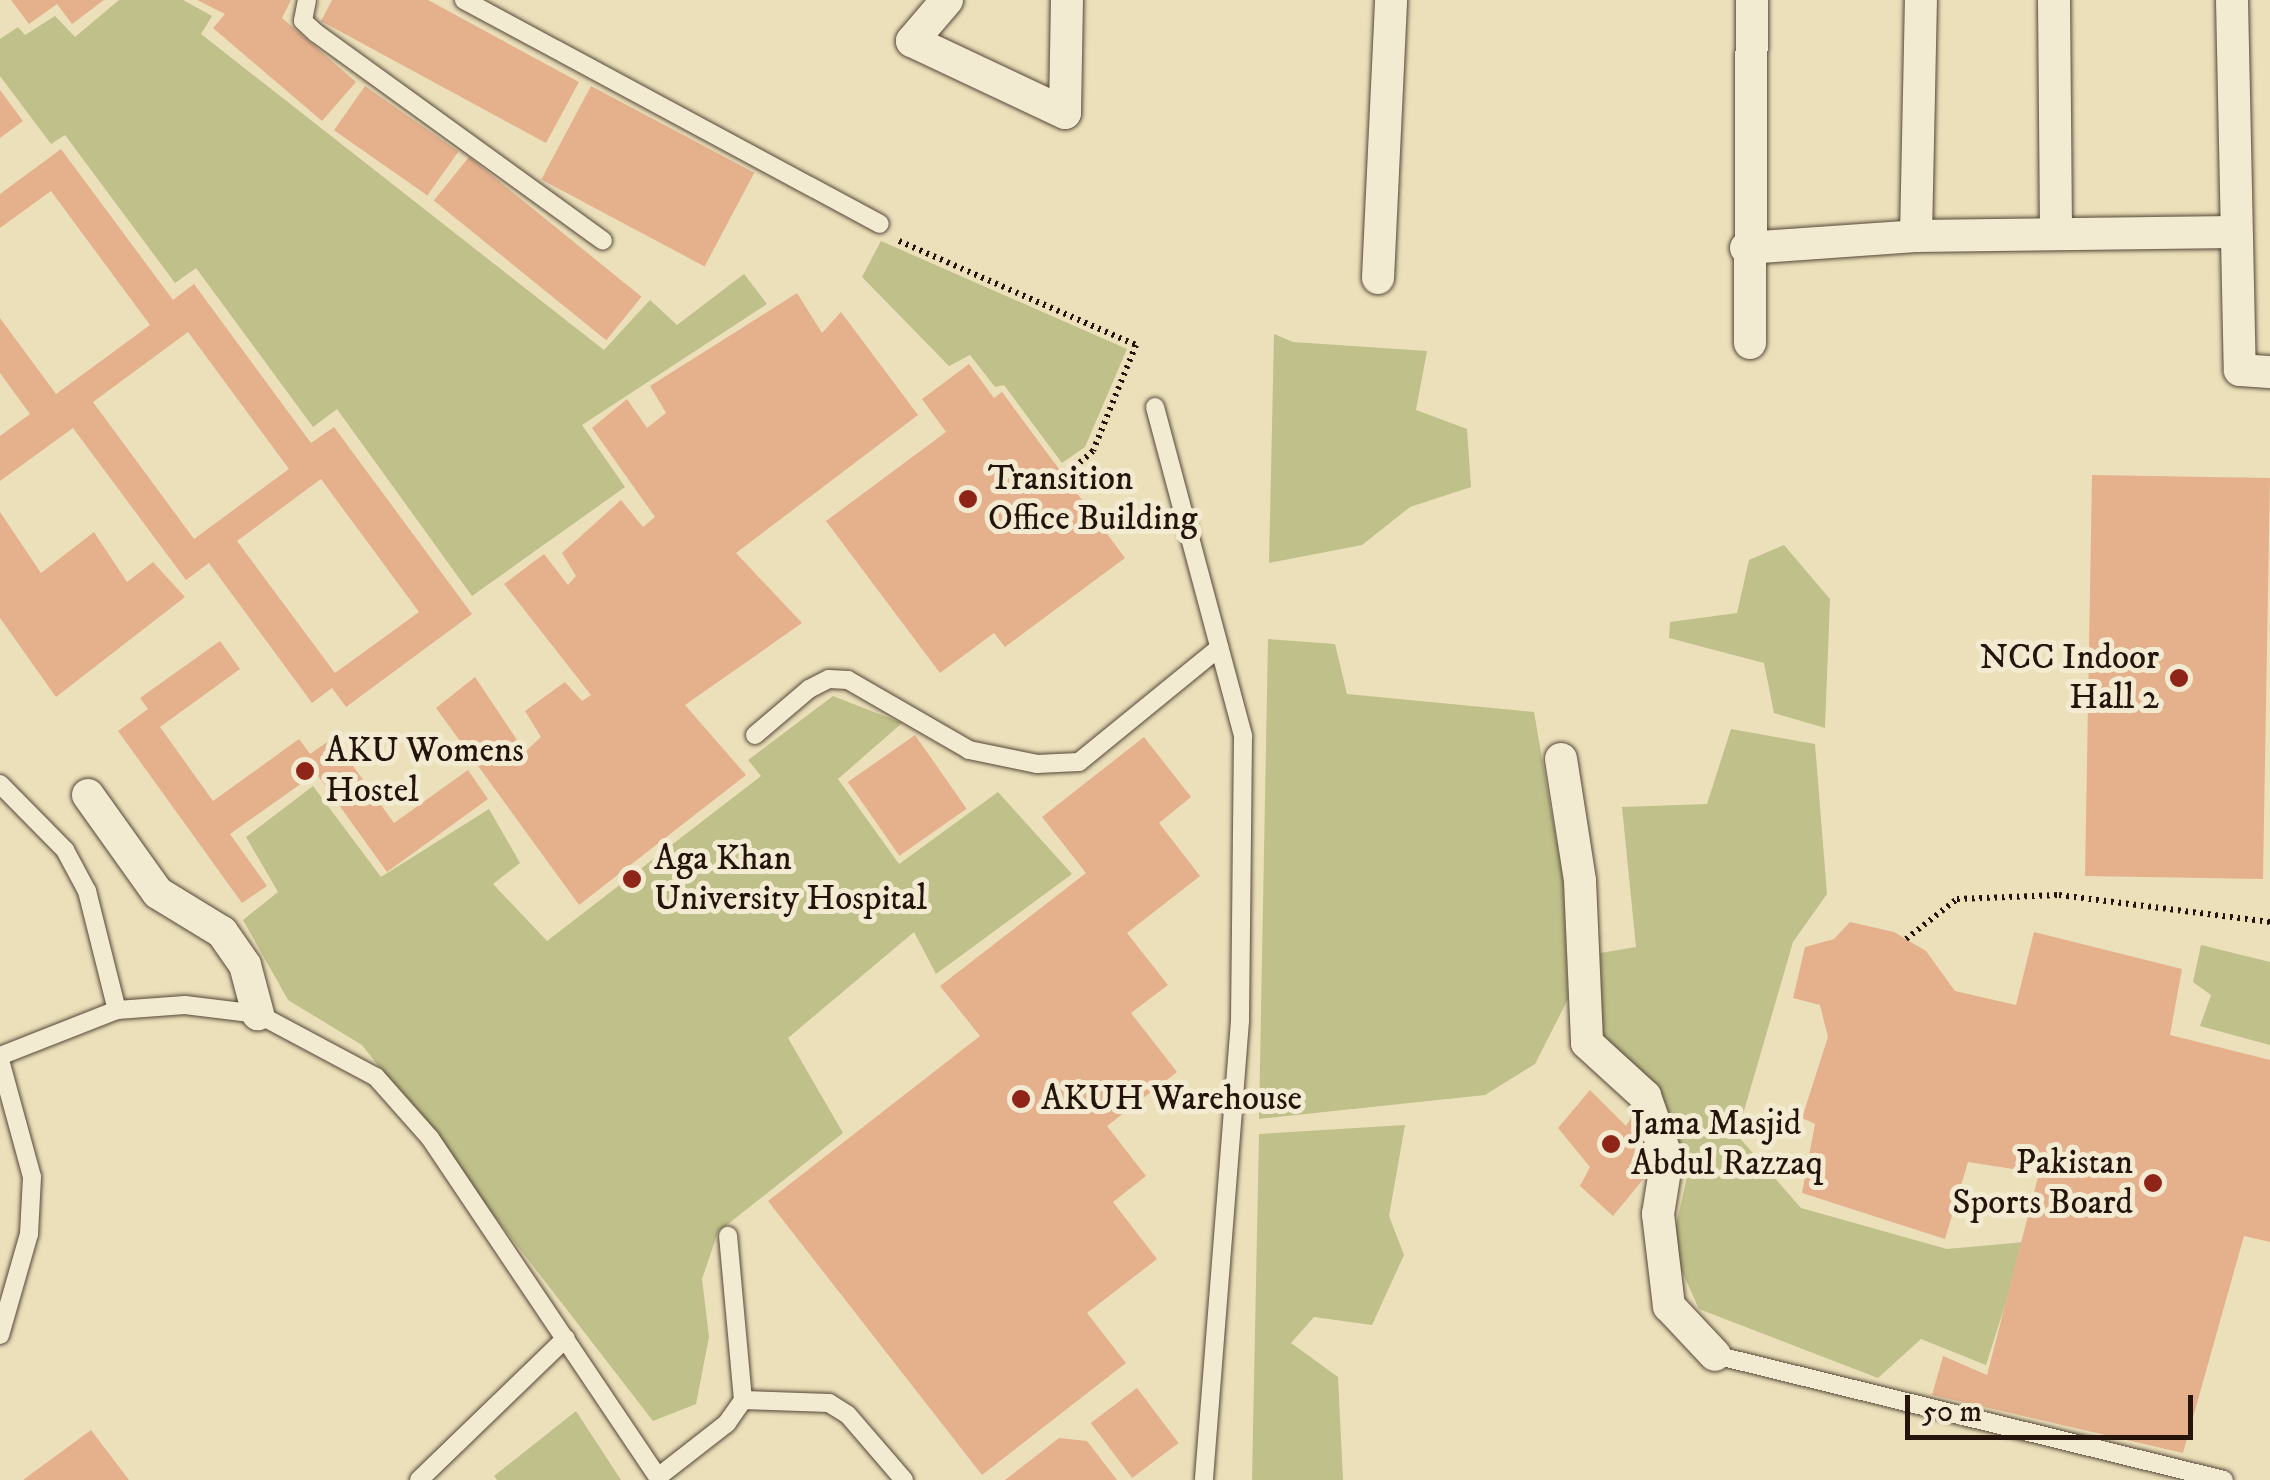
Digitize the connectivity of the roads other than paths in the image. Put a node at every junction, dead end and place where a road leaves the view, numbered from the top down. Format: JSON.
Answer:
{"nodes":[{"id":1,"x":307,"y":0,"type":"edge"},
{"id":2,"x":464,"y":0,"type":"edge"},
{"id":3,"x":946,"y":0,"type":"edge"},
{"id":4,"x":1067,"y":0,"type":"edge"},
{"id":5,"x":1391,"y":0,"type":"edge"},
{"id":6,"x":1752,"y":0,"type":"edge"},
{"id":7,"x":1921,"y":0,"type":"edge"},
{"id":8,"x":2054,"y":0,"type":"edge"},
{"id":9,"x":2232,"y":0,"type":"edge"},
{"id":10,"x":880,"y":224,"type":"road end"},
{"id":11,"x":2234,"y":232,"type":"junction"},
{"id":12,"x":2056,"y":233,"type":"junction"},
{"id":13,"x":1916,"y":236,"type":"junction"},
{"id":14,"x":603,"y":240,"type":"dead end"},
{"id":15,"x":1746,"y":248,"type":"junction"},
{"id":16,"x":1378,"y":278,"type":"dead end"},
{"id":17,"x":1750,"y":343,"type":"dead end"},
{"id":18,"x":2270,"y":372,"type":"edge"},
{"id":19,"x":1155,"y":407,"type":"dead end"},
{"id":20,"x":1219,"y":648,"type":"junction"},
{"id":21,"x":754,"y":736,"type":"dead end"},
{"id":22,"x":1561,"y":759,"type":"dead end"},
{"id":23,"x":0,"y":784,"type":"edge"},
{"id":24,"x":88,"y":794,"type":"dead end"},
{"id":25,"x":117,"y":1010,"type":"junction"},
{"id":26,"x":258,"y":1014,"type":"junction"},
{"id":27,"x":0,"y":1058,"type":"edge"},
{"id":28,"x":728,"y":1236,"type":"dead end"},
{"id":29,"x":0,"y":1335,"type":"edge"},
{"id":30,"x":566,"y":1338,"type":"junction"},
{"id":31,"x":1715,"y":1356,"type":"joint"},
{"id":32,"x":743,"y":1400,"type":"junction"},
{"id":33,"x":659,"y":1479,"type":"edge"},
{"id":34,"x":419,"y":1480,"type":"edge"},
{"id":35,"x":904,"y":1480,"type":"edge"},
{"id":36,"x":1204,"y":1480,"type":"edge"},
{"id":37,"x":2224,"y":1480,"type":"edge"}],
"edges":[{"from":1,"to":14,"type":"lane"},
{"from":2,"to":10,"type":"lane"},
{"from":3,"to":4,"type":"street"},
{"from":5,"to":16,"type":"street"},
{"from":6,"to":15,"type":"street"},
{"from":7,"to":13,"type":"street"},
{"from":8,"to":12,"type":"street"},
{"from":9,"to":11,"type":"street"},
{"from":11,"to":12,"type":"street"},
{"from":11,"to":18,"type":"street"},
{"from":12,"to":13,"type":"street"},
{"from":13,"to":15,"type":"street"},
{"from":15,"to":17,"type":"street"},
{"from":19,"to":20,"type":"lane"},
{"from":20,"to":21,"type":"lane"},
{"from":20,"to":36,"type":"lane"},
{"from":22,"to":31,"type":"street"},
{"from":23,"to":25,"type":"lane"},
{"from":24,"to":26,"type":"street"},
{"from":25,"to":26,"type":"lane"},
{"from":25,"to":27,"type":"lane"},
{"from":26,"to":30,"type":"lane"},
{"from":27,"to":29,"type":"lane"},
{"from":28,"to":32,"type":"lane"},
{"from":30,"to":33,"type":"lane"},
{"from":30,"to":34,"type":"lane"},
{"from":31,"to":37,"type":"lane"},
{"from":32,"to":33,"type":"lane"},
{"from":32,"to":35,"type":"lane"}]}
